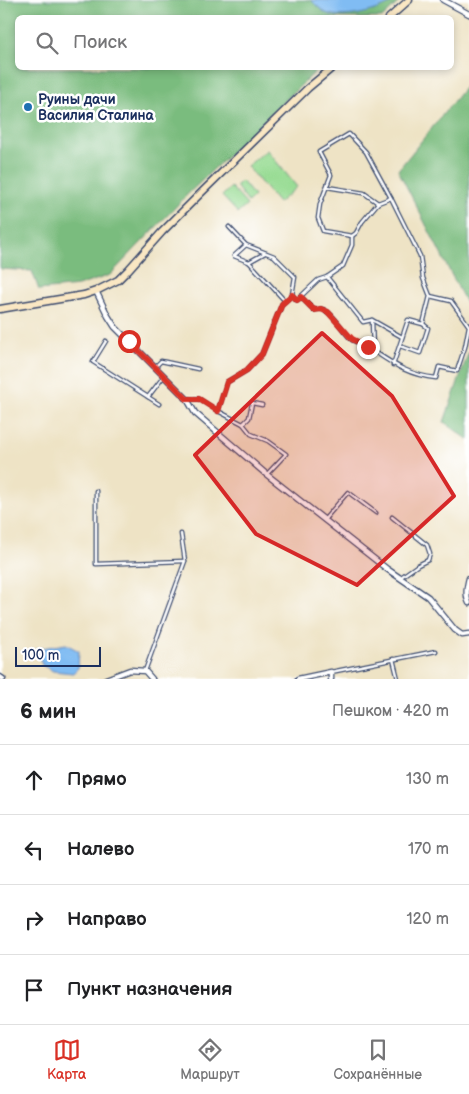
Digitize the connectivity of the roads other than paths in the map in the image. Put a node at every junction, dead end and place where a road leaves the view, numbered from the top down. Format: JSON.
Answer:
{"nodes":[{"id":1,"x":409,"y":0,"type":"edge"},
{"id":2,"x":443,"y":0,"type":"edge"},
{"id":3,"x":469,"y":14,"type":"edge"},
{"id":4,"x":392,"y":15,"type":"edge"},
{"id":5,"x":330,"y":70,"type":"edge"},
{"id":6,"x":327,"y":187,"type":"junction"},
{"id":7,"x":391,"y":198,"type":"junction"},
{"id":8,"x":378,"y":203,"type":"junction"},
{"id":9,"x":229,"y":227,"type":"dead end"},
{"id":10,"x":352,"y":236,"type":"junction"},
{"id":11,"x":246,"y":246,"type":"junction"},
{"id":12,"x":265,"y":252,"type":"junction"},
{"id":13,"x":249,"y":262,"type":"junction"},
{"id":14,"x":327,"y":277,"type":"junction"},
{"id":15,"x":96,"y":291,"type":"junction"},
{"id":16,"x":292,"y":295,"type":"junction"},
{"id":17,"x":430,"y":296,"type":"junction"},
{"id":18,"x":301,"y":297,"type":"junction"},
{"id":19,"x":285,"y":300,"type":"junction"},
{"id":20,"x":0,"y":310,"type":"edge"},
{"id":21,"x":372,"y":320,"type":"junction"},
{"id":22,"x":423,"y":324,"type":"junction"},
{"id":23,"x":402,"y":337,"type":"junction"},
{"id":24,"x":468,"y":340,"type":"edge"},
{"id":25,"x":106,"y":341,"type":"dead end"},
{"id":26,"x":400,"y":346,"type":"junction"},
{"id":27,"x":373,"y":351,"type":"junction"},
{"id":28,"x":393,"y":365,"type":"junction"},
{"id":29,"x":155,"y":367,"type":"junction"},
{"id":30,"x":198,"y":369,"type":"dead end"},
{"id":31,"x":164,"y":376,"type":"junction"},
{"id":32,"x":148,"y":397,"type":"junction"},
{"id":33,"x":187,"y":399,"type":"junction"},
{"id":34,"x":159,"y":404,"type":"dead end"},
{"id":35,"x":262,"y":405,"type":"dead end"},
{"id":36,"x":218,"y":411,"type":"junction"},
{"id":37,"x":243,"y":424,"type":"junction"},
{"id":38,"x":266,"y":474,"type":"junction"},
{"id":39,"x":96,"y":492,"type":"dead end"},
{"id":40,"x":376,"y":513,"type":"dead end"},
{"id":41,"x":392,"y":517,"type":"dead end"},
{"id":42,"x":324,"y":520,"type":"junction"},
{"id":43,"x":181,"y":534,"type":"dead end"},
{"id":44,"x":185,"y":561,"type":"junction"},
{"id":45,"x":400,"y":578,"type":"junction"},
{"id":46,"x":469,"y":578,"type":"edge"},
{"id":47,"x":469,"y":603,"type":"edge"},
{"id":48,"x":469,"y":634,"type":"edge"},
{"id":49,"x":436,"y":651,"type":"dead end"},
{"id":50,"x":393,"y":659,"type":"junction"},
{"id":51,"x":145,"y":671,"type":"junction"},
{"id":52,"x":331,"y":672,"type":"junction"},
{"id":53,"x":106,"y":679,"type":"edge"},
{"id":54,"x":152,"y":679,"type":"edge"},
{"id":55,"x":298,"y":679,"type":"edge"},
{"id":56,"x":331,"y":679,"type":"edge"},
{"id":57,"x":398,"y":679,"type":"edge"}],
"edges":[{"from":1,"to":4,"type":"main road"},
{"from":2,"to":3,"type":"street"},
{"from":5,"to":15,"type":"main road"},
{"from":6,"to":7,"type":"lane"},
{"from":6,"to":8,"type":"lane"},
{"from":6,"to":10,"type":"lane"},
{"from":7,"to":8,"type":"lane"},
{"from":7,"to":17,"type":"lane"},
{"from":8,"to":10,"type":"lane"},
{"from":9,"to":11,"type":"lane"},
{"from":10,"to":14,"type":"lane"},
{"from":11,"to":12,"type":"lane"},
{"from":11,"to":13,"type":"lane"},
{"from":12,"to":13,"type":"lane"},
{"from":12,"to":16,"type":"lane"},
{"from":13,"to":19,"type":"lane"},
{"from":14,"to":18,"type":"lane"},
{"from":14,"to":21,"type":"lane"},
{"from":15,"to":20,"type":"main road"},
{"from":15,"to":29,"type":"street"},
{"from":16,"to":18,"type":"lane"},
{"from":16,"to":19,"type":"lane"},
{"from":17,"to":22,"type":"lane"},
{"from":17,"to":24,"type":"lane"},
{"from":18,"to":27,"type":"lane"},
{"from":19,"to":36,"type":"lane"},
{"from":21,"to":23,"type":"lane"},
{"from":21,"to":27,"type":"lane"},
{"from":22,"to":23,"type":"lane"},
{"from":22,"to":26,"type":"lane"},
{"from":23,"to":26,"type":"lane"},
{"from":24,"to":28,"type":"lane"},
{"from":25,"to":32,"type":"lane"},
{"from":26,"to":28,"type":"lane"},
{"from":27,"to":28,"type":"lane"},
{"from":29,"to":30,"type":"lane"},
{"from":29,"to":31,"type":"street"},
{"from":31,"to":32,"type":"lane"},
{"from":31,"to":33,"type":"street"},
{"from":32,"to":34,"type":"lane"},
{"from":33,"to":36,"type":"lane"},
{"from":33,"to":38,"type":"street"},
{"from":35,"to":37,"type":"lane"},
{"from":36,"to":37,"type":"lane"},
{"from":37,"to":38,"type":"lane"},
{"from":38,"to":42,"type":"street"},
{"from":39,"to":44,"type":"lane"},
{"from":40,"to":42,"type":"lane"},
{"from":41,"to":45,"type":"lane"},
{"from":42,"to":45,"type":"street"},
{"from":43,"to":44,"type":"lane"},
{"from":44,"to":51,"type":"lane"},
{"from":45,"to":48,"type":"street"},
{"from":46,"to":47,"type":"street"},
{"from":49,"to":50,"type":"lane"},
{"from":50,"to":52,"type":"lane"},
{"from":50,"to":57,"type":"lane"},
{"from":51,"to":53,"type":"street"},
{"from":51,"to":54,"type":"street"},
{"from":52,"to":55,"type":"street"},
{"from":52,"to":56,"type":"street"}]}
